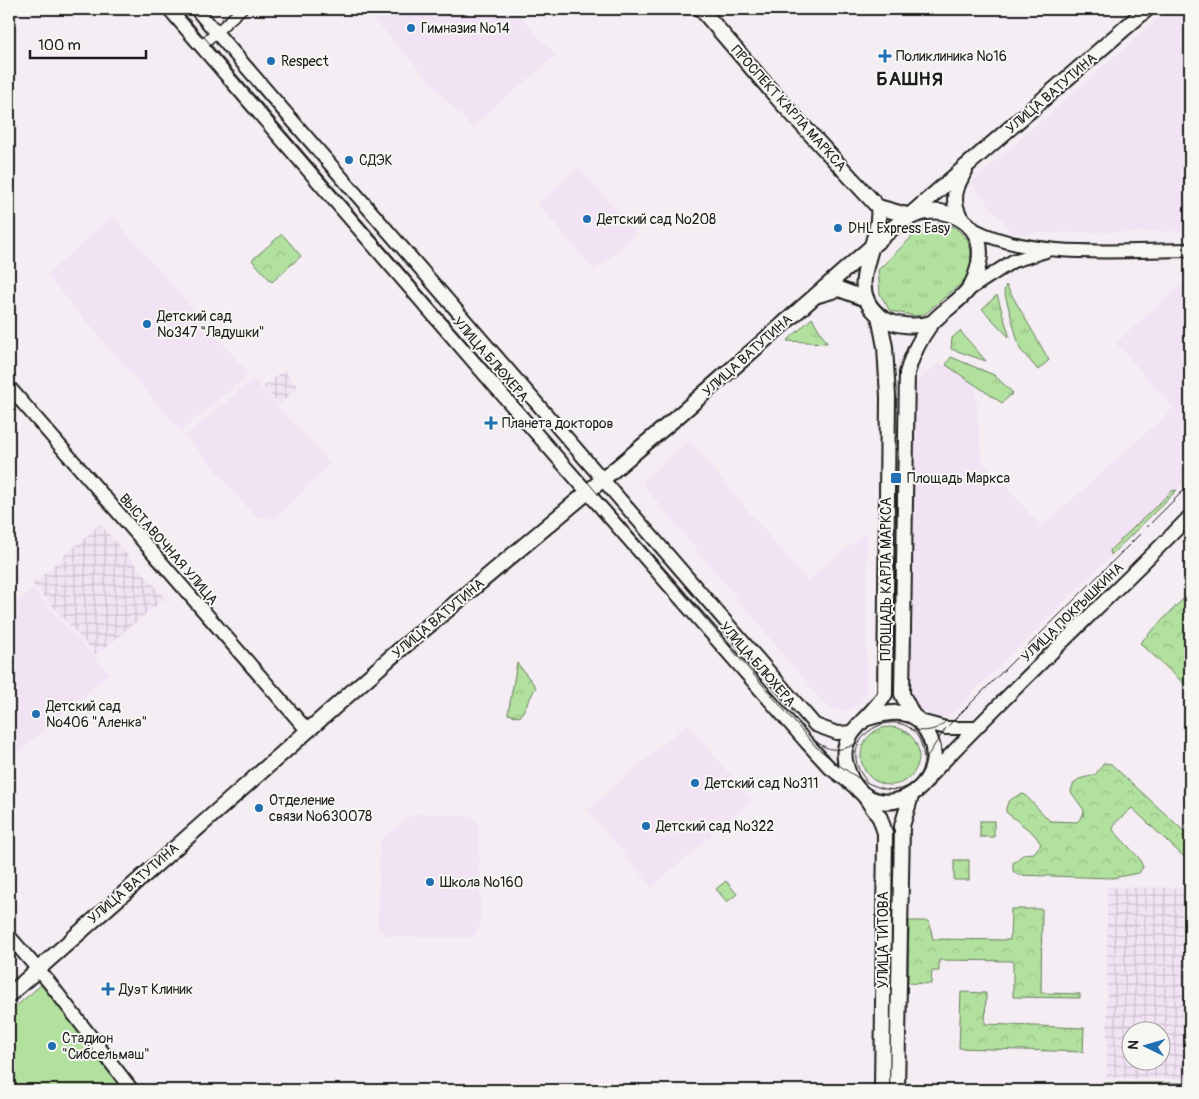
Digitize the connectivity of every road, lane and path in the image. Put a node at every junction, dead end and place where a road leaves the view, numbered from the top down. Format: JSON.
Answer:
{"nodes":[{"id":1,"x":169,"y":9,"type":"edge"},
{"id":2,"x":196,"y":9,"type":"edge"},
{"id":3,"x":242,"y":9,"type":"edge"},
{"id":4,"x":701,"y":9,"type":"edge"},
{"id":5,"x":1147,"y":9,"type":"edge"},
{"id":6,"x":216,"y":32,"type":"junction"},
{"id":7,"x":201,"y":46,"type":"junction"},
{"id":8,"x":969,"y":164,"type":"junction"},
{"id":9,"x":878,"y":207,"type":"junction"},
{"id":10,"x":910,"y":216,"type":"junction"},
{"id":11,"x":960,"y":217,"type":"junction"},
{"id":12,"x":973,"y":229,"type":"junction"},
{"id":13,"x":872,"y":246,"type":"junction"},
{"id":14,"x":1049,"y":250,"type":"junction"},
{"id":15,"x":1190,"y":250,"type":"edge"},
{"id":16,"x":968,"y":290,"type":"junction"},
{"id":17,"x":811,"y":298,"type":"junction"},
{"id":18,"x":866,"y":298,"type":"junction"},
{"id":19,"x":879,"y":316,"type":"junction"},
{"id":20,"x":932,"y":323,"type":"junction"},
{"id":21,"x":9,"y":387,"type":"edge"},
{"id":22,"x":603,"y":480,"type":"junction"},
{"id":23,"x":588,"y":493,"type":"junction"},
{"id":24,"x":1190,"y":516,"type":"edge"},
{"id":25,"x":868,"y":718,"type":"junction"},
{"id":26,"x":916,"y":718,"type":"junction"},
{"id":27,"x":974,"y":728,"type":"junction"},
{"id":28,"x":307,"y":730,"type":"junction"},
{"id":29,"x":853,"y":732,"type":"junction"},
{"id":30,"x":932,"y":774,"type":"junction"},
{"id":31,"x":861,"y":792,"type":"junction"},
{"id":32,"x":911,"y":796,"type":"junction"},
{"id":33,"x":9,"y":936,"type":"edge"},
{"id":34,"x":37,"y":968,"type":"junction"},
{"id":35,"x":9,"y":994,"type":"edge"},
{"id":36,"x":132,"y":1090,"type":"edge"},
{"id":37,"x":882,"y":1090,"type":"edge"},
{"id":38,"x":897,"y":1090,"type":"edge"}],
"edges":[{"from":1,"to":7,"type":"street","name":"УЛИЦА БЛЮХЕРА"},
{"from":2,"to":6,"type":"street","name":"УЛИЦА БЛЮХЕРА"},
{"from":3,"to":6,"type":"street"},
{"from":4,"to":9,"type":"main road","name":"ПРОСПЕКТ КАРЛА МАРКСА"},
{"from":5,"to":8,"type":"main road","name":"УЛИЦА ВАТУТИНА"},
{"from":6,"to":7,"type":"street"},
{"from":6,"to":22,"type":"street","name":"УЛИЦА БЛЮХЕРА"},
{"from":7,"to":23,"type":"street","name":"УЛИЦА БЛЮХЕРА"},
{"from":8,"to":10,"type":"main road","name":"УЛИЦА ВАТУТИНА"},
{"from":8,"to":11,"type":"main road"},
{"from":9,"to":10,"type":"main road","name":"ПЛОЩАДЬ КАРЛА МАРКСА"},
{"from":9,"to":13,"type":"main road"},
{"from":10,"to":11,"type":"main road","name":"ПЛОЩАДЬ КАРЛА МАРКСА"},
{"from":10,"to":13,"type":"main road","name":"ПЛОЩАДЬ КАРЛА МАРКСА"},
{"from":11,"to":12,"type":"main road","name":"ПЛОЩАДЬ КАРЛА МАРКСА"},
{"from":12,"to":14,"type":"street","name":"ПЛОЩАДЬ КАРЛА МАРКСА"},
{"from":12,"to":16,"type":"main road","name":"ПЛОЩАДЬ КАРЛА МАРКСА"},
{"from":13,"to":17,"type":"main road","name":"УЛИЦА ВАТУТИНА"},
{"from":13,"to":18,"type":"main road"},
{"from":14,"to":15,"type":"street","name":"ПЛОЩАДЬ КАРЛА МАРКСА"},
{"from":14,"to":16,"type":"street","name":"ПЛОЩАДЬ КАРЛА МАРКСА"},
{"from":16,"to":20,"type":"main road","name":"ПЛОЩАДЬ КАРЛА МАРКСА"},
{"from":17,"to":18,"type":"main road"},
{"from":17,"to":22,"type":"main road","name":"УЛИЦА ВАТУТИНА"},
{"from":18,"to":19,"type":"main road","name":"ПЛОЩАДЬ КАРЛА МАРКСА"},
{"from":19,"to":20,"type":"main road"},
{"from":19,"to":25,"type":"main road","name":"ПЛОЩАДЬ КАРЛА МАРКСА"},
{"from":20,"to":26,"type":"main road","name":"ПЛОЩАДЬ КАРЛА МАРКСА"},
{"from":21,"to":28,"type":"street","name":"ВЫСТАВОЧНАЯ УЛИЦА"},
{"from":22,"to":23,"type":"main road","name":"УЛИЦА ВАТУТИНА"},
{"from":22,"to":29,"type":"street","name":"УЛИЦА БЛЮХЕРА"},
{"from":23,"to":28,"type":"main road","name":"УЛИЦА ВАТУТИНА"},
{"from":23,"to":31,"type":"street","name":"УЛИЦА БЛЮХЕРА"},
{"from":24,"to":27,"type":"street","name":"УЛИЦА ПОКРЫШКИНА"},
{"from":25,"to":26,"type":"main road"},
{"from":25,"to":29,"type":"main road","name":"ПЛОЩАДЬ КАРЛА МАРКСА"},
{"from":26,"to":27,"type":"street"},
{"from":26,"to":30,"type":"main road","name":"ПЛОЩАДЬ КАРЛА МАРКСА"},
{"from":27,"to":30,"type":"street","name":"УЛИЦА ПОКРЫШКИНА"},
{"from":28,"to":34,"type":"main road","name":"УЛИЦА ВАТУТИНА"},
{"from":29,"to":31,"type":"main road","name":"ПЛОЩАДЬ КАРЛА МАРКСА"},
{"from":30,"to":32,"type":"main road"},
{"from":31,"to":32,"type":"main road"},
{"from":31,"to":37,"type":"main road","name":"УЛИЦА ТИТОВА"},
{"from":32,"to":38,"type":"main road","name":"УЛИЦА ТИТОВА"},
{"from":33,"to":34,"type":"street"},
{"from":34,"to":35,"type":"main road","name":"УЛИЦА ВАТУТИНА"},
{"from":34,"to":36,"type":"street"}]}
